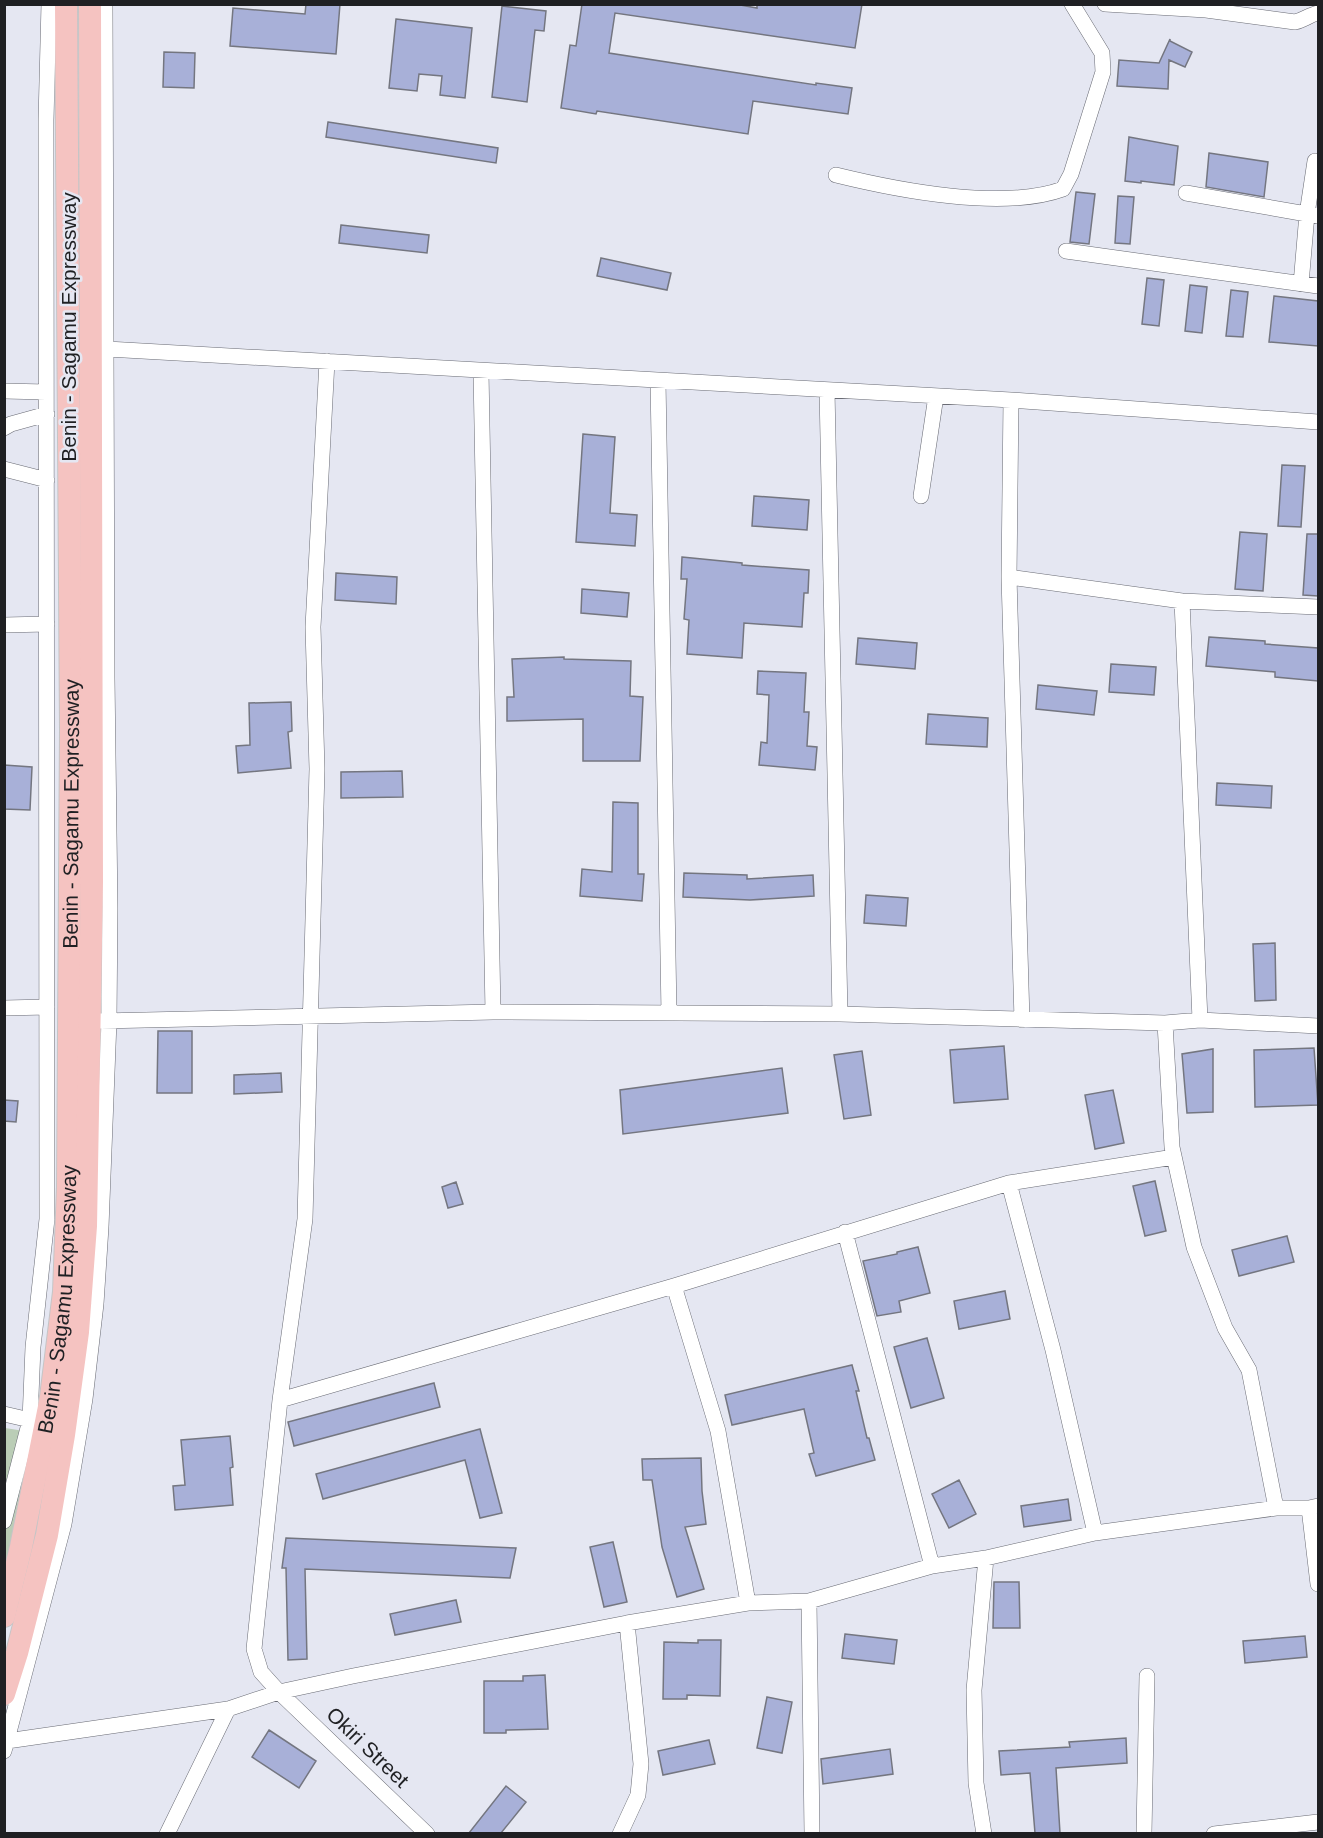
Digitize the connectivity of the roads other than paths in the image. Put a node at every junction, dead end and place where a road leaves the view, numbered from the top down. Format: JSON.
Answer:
{"nodes":[{"id":1,"x":49,"y":4,"type":"edge"},
{"id":2,"x":66,"y":4,"type":"edge"},
{"id":3,"x":90,"y":4,"type":"edge"},
{"id":4,"x":105,"y":4,"type":"edge"},
{"id":5,"x":1072,"y":4,"type":"edge"},
{"id":6,"x":1105,"y":4,"type":"edge"},
{"id":7,"x":1318,"y":13,"type":"edge"},
{"id":8,"x":1315,"y":161,"type":"dead end"},
{"id":9,"x":836,"y":175,"type":"dead end"},
{"id":10,"x":1186,"y":193,"type":"dead end"},
{"id":11,"x":1313,"y":215,"type":"edge"},
{"id":12,"x":1065,"y":251,"type":"dead end"},
{"id":13,"x":1301,"y":284,"type":"junction"},
{"id":14,"x":1318,"y":286,"type":"edge"},
{"id":15,"x":107,"y":349,"type":"junction"},
{"id":16,"x":327,"y":361,"type":"junction"},
{"id":17,"x":481,"y":372,"type":"junction"},
{"id":18,"x":658,"y":381,"type":"junction"},
{"id":19,"x":826,"y":390,"type":"junction"},
{"id":20,"x":4,"y":391,"type":"edge"},
{"id":21,"x":46,"y":392,"type":"junction"},
{"id":22,"x":936,"y":396,"type":"junction"},
{"id":23,"x":1011,"y":400,"type":"junction"},
{"id":24,"x":46,"y":414,"type":"junction"},
{"id":25,"x":1318,"y":422,"type":"edge"},
{"id":26,"x":4,"y":428,"type":"edge"},
{"id":27,"x":4,"y":469,"type":"edge"},
{"id":28,"x":47,"y":480,"type":"junction"},
{"id":29,"x":921,"y":496,"type":"dead end"},
{"id":30,"x":1009,"y":577,"type":"junction"},
{"id":31,"x":1182,"y":601,"type":"junction"},
{"id":32,"x":1318,"y":607,"type":"edge"},
{"id":33,"x":47,"y":624,"type":"junction"},
{"id":34,"x":4,"y":625,"type":"edge"},
{"id":35,"x":47,"y":1007,"type":"junction"},
{"id":36,"x":4,"y":1008,"type":"edge"},
{"id":37,"x":493,"y":1012,"type":"junction"},
{"id":38,"x":669,"y":1013,"type":"junction"},
{"id":39,"x":840,"y":1014,"type":"junction"},
{"id":40,"x":312,"y":1017,"type":"junction"},
{"id":41,"x":1022,"y":1020,"type":"junction"},
{"id":42,"x":1200,"y":1020,"type":"junction"},
{"id":43,"x":100,"y":1021,"type":"junction"},
{"id":44,"x":1165,"y":1023,"type":"junction"},
{"id":45,"x":1318,"y":1026,"type":"edge"},
{"id":46,"x":1174,"y":1157,"type":"junction"},
{"id":47,"x":1009,"y":1183,"type":"junction"},
{"id":48,"x":77,"y":1188,"type":"junction"},
{"id":49,"x":845,"y":1232,"type":"junction"},
{"id":50,"x":675,"y":1286,"type":"junction"},
{"id":51,"x":280,"y":1400,"type":"junction"},
{"id":52,"x":4,"y":1414,"type":"edge"},
{"id":53,"x":30,"y":1420,"type":"junction"},
{"id":54,"x":1314,"y":1507,"type":"edge"},
{"id":55,"x":1276,"y":1508,"type":"junction"},
{"id":56,"x":4,"y":1521,"type":"edge"},
{"id":57,"x":1095,"y":1533,"type":"junction"},
{"id":58,"x":986,"y":1558,"type":"junction"},
{"id":59,"x":932,"y":1566,"type":"junction"},
{"id":60,"x":1318,"y":1584,"type":"edge"},
{"id":61,"x":809,"y":1601,"type":"junction"},
{"id":62,"x":748,"y":1604,"type":"junction"},
{"id":63,"x":4,"y":1616,"type":"edge"},
{"id":64,"x":627,"y":1623,"type":"junction"},
{"id":65,"x":1147,"y":1676,"type":"dead end"},
{"id":66,"x":279,"y":1692,"type":"junction"},
{"id":67,"x":4,"y":1694,"type":"edge"},
{"id":68,"x":228,"y":1709,"type":"junction"},
{"id":69,"x":6,"y":1746,"type":"edge"},
{"id":70,"x":1312,"y":1827,"type":"edge"},
{"id":71,"x":167,"y":1833,"type":"edge"},
{"id":72,"x":427,"y":1833,"type":"edge"},
{"id":73,"x":620,"y":1833,"type":"edge"},
{"id":74,"x":812,"y":1833,"type":"edge"},
{"id":75,"x":984,"y":1833,"type":"edge"},
{"id":76,"x":1144,"y":1833,"type":"edge"},
{"id":77,"x":1214,"y":1833,"type":"edge"}],
"edges":[{"from":1,"to":21,"type":"street"},
{"from":2,"to":48,"type":"highway","name":"Benin - Sagamu Expressway"},
{"from":3,"to":43,"type":"highway"},
{"from":4,"to":15,"type":"street"},
{"from":5,"to":9,"type":"street"},
{"from":6,"to":7,"type":"street"},
{"from":8,"to":11,"type":"street"},
{"from":10,"to":11,"type":"street"},
{"from":11,"to":13,"type":"street"},
{"from":12,"to":13,"type":"street"},
{"from":13,"to":14,"type":"street"},
{"from":15,"to":16,"type":"street"},
{"from":15,"to":43,"type":"street"},
{"from":16,"to":17,"type":"street"},
{"from":16,"to":40,"type":"street","name":"Okiri Street"},
{"from":17,"to":18,"type":"street"},
{"from":17,"to":37,"type":"street"},
{"from":18,"to":19,"type":"street"},
{"from":18,"to":38,"type":"street"},
{"from":19,"to":22,"type":"street"},
{"from":19,"to":39,"type":"street"},
{"from":20,"to":21,"type":"street"},
{"from":21,"to":24,"type":"street"},
{"from":22,"to":23,"type":"street"},
{"from":22,"to":29,"type":"street"},
{"from":23,"to":25,"type":"street"},
{"from":23,"to":30,"type":"street"},
{"from":24,"to":26,"type":"street"},
{"from":24,"to":28,"type":"street"},
{"from":27,"to":28,"type":"street"},
{"from":28,"to":33,"type":"street"},
{"from":30,"to":31,"type":"street"},
{"from":30,"to":41,"type":"street"},
{"from":31,"to":32,"type":"street"},
{"from":31,"to":42,"type":"street"},
{"from":33,"to":34,"type":"street"},
{"from":33,"to":35,"type":"street"},
{"from":35,"to":36,"type":"street"},
{"from":35,"to":53,"type":"street"},
{"from":37,"to":38,"type":"street"},
{"from":37,"to":40,"type":"street"},
{"from":38,"to":39,"type":"street"},
{"from":39,"to":41,"type":"street"},
{"from":40,"to":43,"type":"street"},
{"from":40,"to":51,"type":"street","name":"Okiri Street"},
{"from":41,"to":44,"type":"street"},
{"from":42,"to":44,"type":"street"},
{"from":42,"to":45,"type":"street"},
{"from":43,"to":48,"type":"highway"},
{"from":43,"to":69,"type":"street"},
{"from":44,"to":46,"type":"street"},
{"from":46,"to":47,"type":"street"},
{"from":46,"to":55,"type":"street"},
{"from":47,"to":49,"type":"street"},
{"from":47,"to":57,"type":"street"},
{"from":48,"to":63,"type":"highway","name":"Benin - Sagamu Expressway"},
{"from":48,"to":67,"type":"highway"},
{"from":49,"to":50,"type":"street"},
{"from":49,"to":59,"type":"street"},
{"from":50,"to":51,"type":"street"},
{"from":50,"to":62,"type":"street"},
{"from":51,"to":66,"type":"street","name":"Okiri Street"},
{"from":52,"to":53,"type":"street"},
{"from":53,"to":56,"type":"street"},
{"from":54,"to":55,"type":"street"},
{"from":54,"to":60,"type":"street"},
{"from":55,"to":57,"type":"street"},
{"from":57,"to":58,"type":"street"},
{"from":58,"to":59,"type":"street"},
{"from":58,"to":75,"type":"street"},
{"from":59,"to":61,"type":"street"},
{"from":61,"to":62,"type":"street"},
{"from":61,"to":74,"type":"street"},
{"from":62,"to":64,"type":"street"},
{"from":64,"to":66,"type":"street"},
{"from":64,"to":73,"type":"street"},
{"from":65,"to":76,"type":"street"},
{"from":66,"to":68,"type":"street"},
{"from":66,"to":72,"type":"street","name":"Okiri Street"},
{"from":68,"to":69,"type":"street"},
{"from":68,"to":71,"type":"street"},
{"from":70,"to":77,"type":"street"}]}
